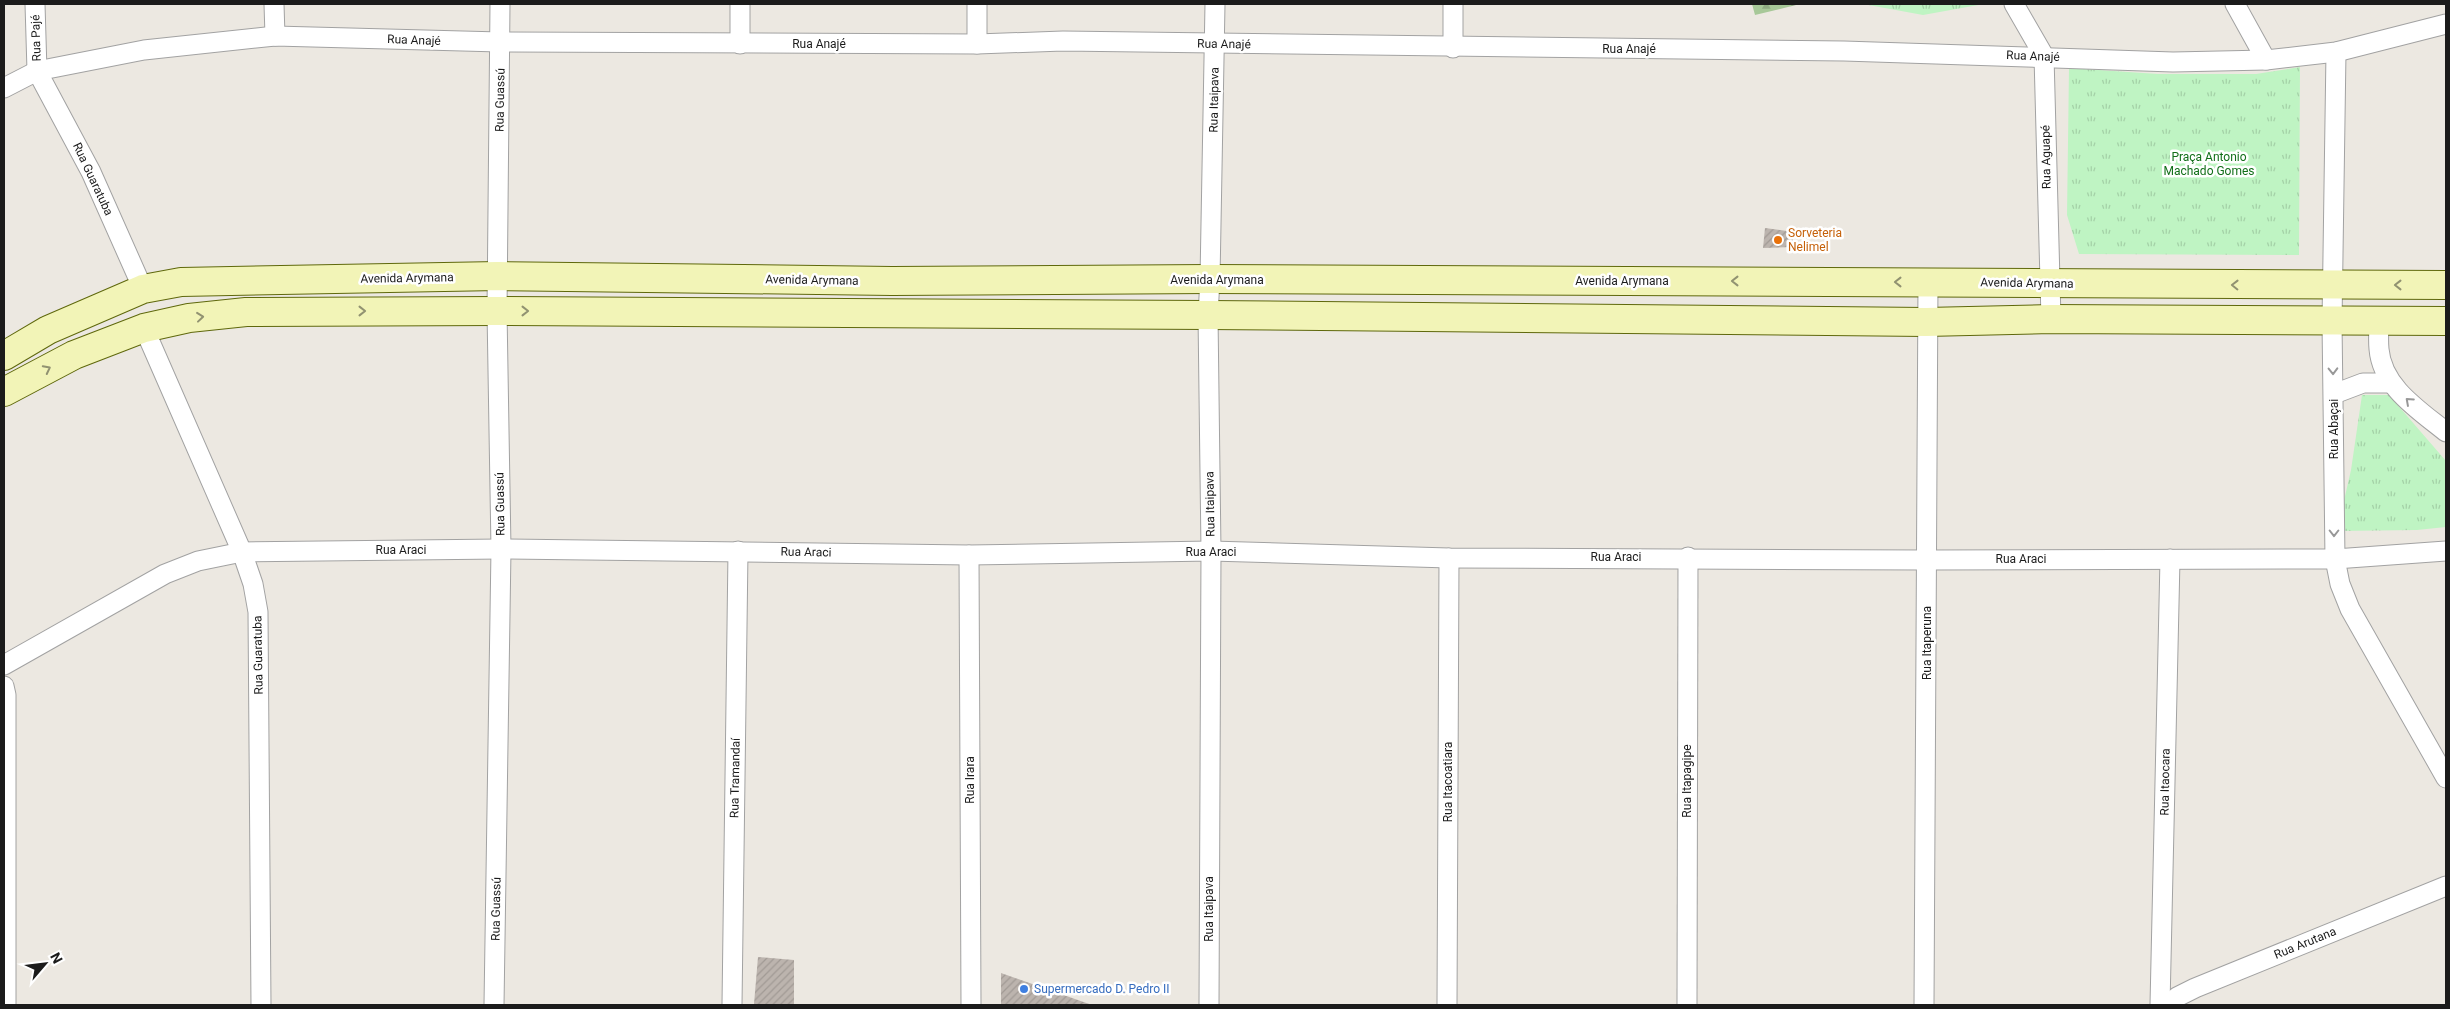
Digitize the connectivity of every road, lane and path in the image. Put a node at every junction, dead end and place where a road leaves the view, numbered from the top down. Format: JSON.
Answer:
{"nodes":[{"id":1,"x":36,"y":4,"type":"edge"},
{"id":2,"x":274,"y":4,"type":"edge"},
{"id":3,"x":500,"y":4,"type":"edge"},
{"id":4,"x":740,"y":4,"type":"edge"},
{"id":5,"x":976,"y":4,"type":"edge"},
{"id":6,"x":1214,"y":4,"type":"edge"},
{"id":7,"x":1452,"y":4,"type":"edge"},
{"id":8,"x":2014,"y":4,"type":"edge"},
{"id":9,"x":2235,"y":4,"type":"edge"},
{"id":10,"x":2446,"y":24,"type":"edge"},
{"id":11,"x":275,"y":36,"type":"junction"},
{"id":12,"x":500,"y":42,"type":"junction"},
{"id":13,"x":1214,"y":43,"type":"junction"},
{"id":14,"x":740,"y":44,"type":"junction"},
{"id":15,"x":977,"y":44,"type":"junction"},
{"id":16,"x":1453,"y":48,"type":"junction"},
{"id":17,"x":2336,"y":52,"type":"junction"},
{"id":18,"x":2044,"y":56,"type":"junction"},
{"id":19,"x":2266,"y":60,"type":"junction"},
{"id":20,"x":37,"y":71,"type":"junction"},
{"id":21,"x":4,"y":88,"type":"edge"},
{"id":22,"x":498,"y":276,"type":"junction"},
{"id":23,"x":1210,"y":279,"type":"junction"},
{"id":24,"x":1928,"y":282,"type":"junction"},
{"id":25,"x":2049,"y":283,"type":"junction"},
{"id":26,"x":2446,"y":285,"type":"edge"},
{"id":27,"x":2334,"y":286,"type":"junction"},
{"id":28,"x":143,"y":289,"type":"junction"},
{"id":29,"x":496,"y":311,"type":"junction"},
{"id":30,"x":1208,"y":315,"type":"junction"},
{"id":31,"x":2051,"y":319,"type":"junction"},
{"id":32,"x":2380,"y":321,"type":"junction"},
{"id":33,"x":2446,"y":321,"type":"edge"},
{"id":34,"x":1926,"y":322,"type":"junction"},
{"id":35,"x":2332,"y":322,"type":"junction"},
{"id":36,"x":144,"y":328,"type":"junction"},
{"id":37,"x":4,"y":356,"type":"edge"},
{"id":38,"x":2390,"y":383,"type":"junction"},
{"id":39,"x":4,"y":392,"type":"edge"},
{"id":40,"x":2334,"y":394,"type":"junction"},
{"id":41,"x":2446,"y":432,"type":"edge"},
{"id":42,"x":500,"y":550,"type":"junction"},
{"id":43,"x":738,"y":551,"type":"junction"},
{"id":44,"x":1211,"y":551,"type":"junction"},
{"id":45,"x":2446,"y":551,"type":"edge"},
{"id":46,"x":242,"y":552,"type":"junction"},
{"id":47,"x":969,"y":555,"type":"junction"},
{"id":48,"x":1688,"y":557,"type":"junction"},
{"id":49,"x":1449,"y":558,"type":"junction"},
{"id":50,"x":2170,"y":559,"type":"junction"},
{"id":51,"x":2335,"y":559,"type":"junction"},
{"id":52,"x":1927,"y":560,"type":"junction"},
{"id":53,"x":4,"y":666,"type":"edge"},
{"id":54,"x":4,"y":686,"type":"edge"},
{"id":55,"x":2446,"y":778,"type":"edge"},
{"id":56,"x":2446,"y":886,"type":"edge"},
{"id":57,"x":6,"y":1005,"type":"edge"},
{"id":58,"x":261,"y":1005,"type":"edge"},
{"id":59,"x":494,"y":1005,"type":"edge"},
{"id":60,"x":732,"y":1005,"type":"edge"},
{"id":61,"x":971,"y":1005,"type":"edge"},
{"id":62,"x":1209,"y":1005,"type":"edge"},
{"id":63,"x":1447,"y":1005,"type":"edge"},
{"id":64,"x":1686,"y":1005,"type":"edge"},
{"id":65,"x":1924,"y":1005,"type":"edge"},
{"id":66,"x":2160,"y":1005,"type":"edge"},
{"id":67,"x":2168,"y":1005,"type":"edge"}],
"edges":[{"from":1,"to":20,"type":"street","name":"Rua Pajé"},
{"from":2,"to":11,"type":"street"},
{"from":3,"to":12,"type":"street","name":"Rua Guassú"},
{"from":4,"to":14,"type":"street"},
{"from":5,"to":15,"type":"street"},
{"from":6,"to":13,"type":"street","name":"Rua Itaipava"},
{"from":7,"to":16,"type":"street"},
{"from":8,"to":18,"type":"street","name":"Rua Aguapé"},
{"from":9,"to":19,"type":"street"},
{"from":10,"to":17,"type":"street","name":"Rua Anajé"},
{"from":11,"to":12,"type":"street","name":"Rua Anajé"},
{"from":11,"to":20,"type":"street","name":"Rua Anajé"},
{"from":12,"to":14,"type":"street","name":"Rua Anajé"},
{"from":12,"to":22,"type":"street","name":"Rua Guassú"},
{"from":13,"to":15,"type":"street","name":"Rua Anajé"},
{"from":13,"to":16,"type":"street","name":"Rua Anajé"},
{"from":13,"to":23,"type":"street","name":"Rua Itaipava"},
{"from":14,"to":15,"type":"street","name":"Rua Anajé"},
{"from":16,"to":18,"type":"street","name":"Rua Anajé"},
{"from":17,"to":19,"type":"street","name":"Rua Anajé"},
{"from":17,"to":27,"type":"street","name":"Rua Abaçai"},
{"from":18,"to":19,"type":"street","name":"Rua Anajé"},
{"from":18,"to":25,"type":"street","name":"Rua Aguapé"},
{"from":20,"to":21,"type":"street","name":"Rua Anajé"},
{"from":20,"to":28,"type":"street","name":"Rua Guaratuba"},
{"from":22,"to":23,"type":"main road","name":"Avenida Arymana"},
{"from":22,"to":28,"type":"main road","name":"Avenida Arymana"},
{"from":22,"to":29,"type":"street","name":"Rua Guassú"},
{"from":24,"to":23,"type":"main road","name":"Avenida Arymana","one_way":true},
{"from":23,"to":30,"type":"street","name":"Rua Itaipava"},
{"from":24,"to":25,"type":"main road","name":"Avenida Arymana"},
{"from":24,"to":34,"type":"street","name":"Rua Itaperuna"},
{"from":27,"to":25,"type":"main road","name":"Avenida Arymana","one_way":true},
{"from":25,"to":31,"type":"street","name":"Rua Aguapé"},
{"from":26,"to":27,"type":"main road","name":"Avenida Arymana","one_way":true},
{"from":27,"to":35,"type":"street","name":"Rua Abaçai"},
{"from":28,"to":37,"type":"main road","name":"Avenida Arymana"},
{"from":29,"to":30,"type":"main road","one_way":true},
{"from":36,"to":29,"type":"main road","one_way":true},
{"from":29,"to":42,"type":"street","name":"Rua Guassú"},
{"from":30,"to":34,"type":"main road"},
{"from":30,"to":44,"type":"street","name":"Rua Itaipava"},
{"from":31,"to":34,"type":"main road"},
{"from":31,"to":35,"type":"main road"},
{"from":32,"to":33,"type":"main road"},
{"from":32,"to":35,"type":"main road"},
{"from":32,"to":38,"type":"street"},
{"from":34,"to":52,"type":"street","name":"Rua Itaperuna"},
{"from":35,"to":40,"type":"street","name":"Rua Abaçai","one_way":true},
{"from":39,"to":36,"type":"main road","one_way":true},
{"from":36,"to":46,"type":"street","name":"Rua Guaratuba"},
{"from":38,"to":40,"type":"street"},
{"from":41,"to":38,"type":"street","one_way":true},
{"from":40,"to":51,"type":"street","name":"Rua Abaçai","one_way":true},
{"from":42,"to":43,"type":"street","name":"Rua Araci"},
{"from":42,"to":46,"type":"street","name":"Rua Araci"},
{"from":42,"to":59,"type":"street","name":"Rua Guassú"},
{"from":43,"to":47,"type":"street","name":"Rua Araci"},
{"from":43,"to":60,"type":"street","name":"Rua Tramandaí"},
{"from":44,"to":47,"type":"street","name":"Rua Araci"},
{"from":44,"to":49,"type":"street","name":"Rua Araci"},
{"from":44,"to":62,"type":"street","name":"Rua Itaipava"},
{"from":45,"to":51,"type":"street","name":"Rua Araci"},
{"from":46,"to":53,"type":"street","name":"Rua Araci"},
{"from":46,"to":58,"type":"street","name":"Rua Guaratuba"},
{"from":47,"to":61,"type":"street","name":"Rua Irara"},
{"from":48,"to":49,"type":"street","name":"Rua Araci"},
{"from":48,"to":52,"type":"street","name":"Rua Araci"},
{"from":48,"to":64,"type":"street","name":"Rua Itapagipe"},
{"from":49,"to":63,"type":"street","name":"Rua Itacoatiara"},
{"from":50,"to":51,"type":"street","name":"Rua Araci"},
{"from":50,"to":52,"type":"street","name":"Rua Araci"},
{"from":50,"to":66,"type":"street","name":"Rua Itaocara"},
{"from":51,"to":55,"type":"street","name":"Rua Abaçai"},
{"from":52,"to":65,"type":"street","name":"Rua Itaperuna"},
{"from":54,"to":57,"type":"street"},
{"from":56,"to":67,"type":"street","name":"Rua Arutana"}]}
